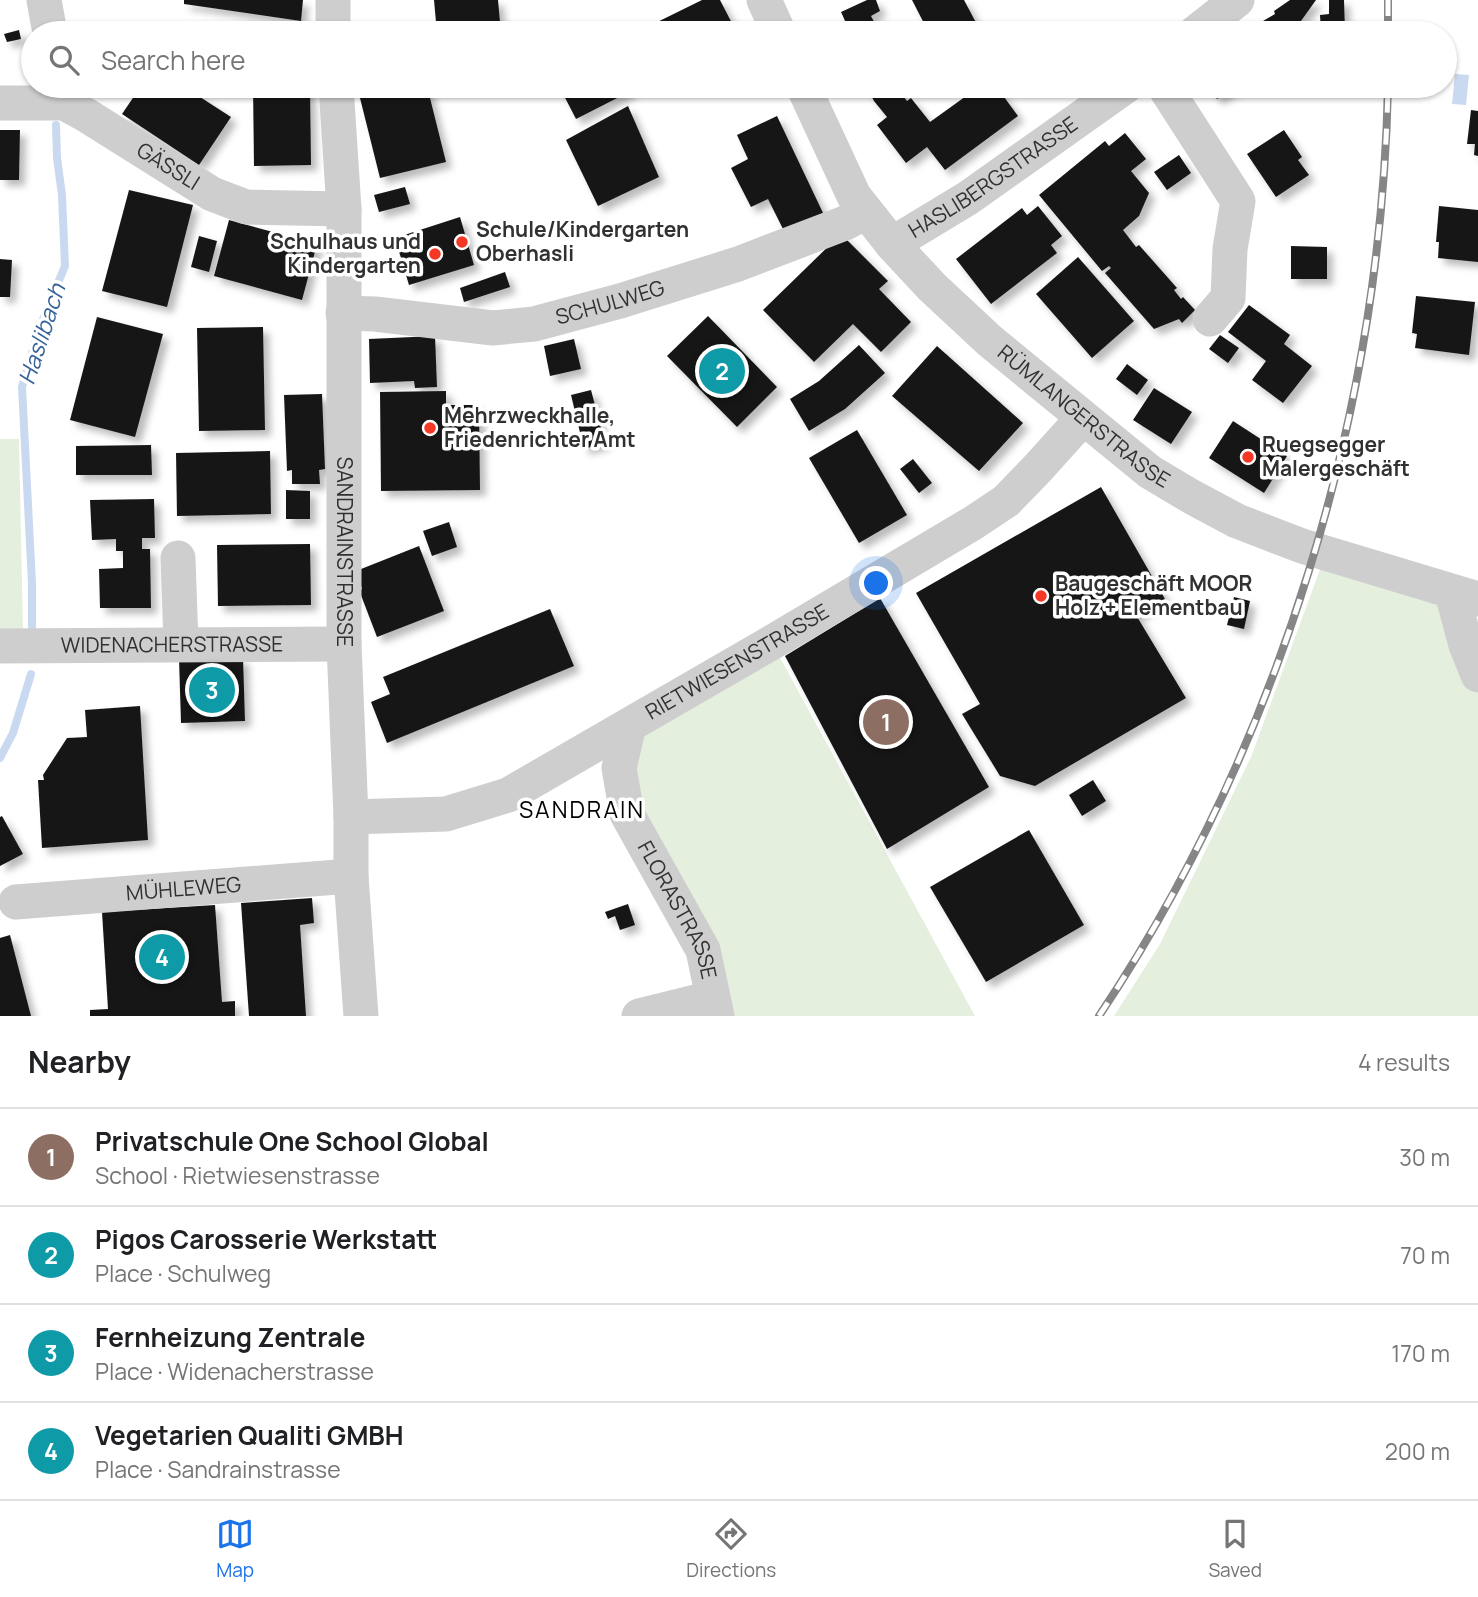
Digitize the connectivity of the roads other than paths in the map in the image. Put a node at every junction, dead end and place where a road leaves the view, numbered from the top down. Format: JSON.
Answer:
{"nodes":[{"id":1,"x":44,"y":0,"type":"edge"},
{"id":2,"x":333,"y":0,"type":"edge"},
{"id":3,"x":764,"y":0,"type":"edge"},
{"id":4,"x":1237,"y":0,"type":"edge"},
{"id":5,"x":48,"y":21,"type":"edge"},
{"id":6,"x":333,"y":21,"type":"edge"},
{"id":7,"x":774,"y":21,"type":"edge"},
{"id":8,"x":1210,"y":21,"type":"edge"},
{"id":9,"x":34,"y":98,"type":"edge"},
{"id":10,"x":67,"y":98,"type":"edge"},
{"id":11,"x":337,"y":98,"type":"edge"},
{"id":12,"x":809,"y":98,"type":"edge"},
{"id":13,"x":1108,"y":98,"type":"edge"},
{"id":14,"x":1172,"y":98,"type":"edge"},
{"id":15,"x":0,"y":103,"type":"edge"},
{"id":16,"x":344,"y":209,"type":"junction"},
{"id":17,"x":866,"y":212,"type":"junction"},
{"id":18,"x":892,"y":244,"type":"junction"},
{"id":19,"x":343,"y":313,"type":"junction"},
{"id":20,"x":1210,"y":319,"type":"dead end"},
{"id":21,"x":1083,"y":418,"type":"junction"},
{"id":22,"x":178,"y":558,"type":"dead end"},
{"id":23,"x":1465,"y":596,"type":"edge"},
{"id":24,"x":344,"y":643,"type":"junction"},
{"id":25,"x":181,"y":644,"type":"junction"},
{"id":26,"x":0,"y":646,"type":"edge"},
{"id":27,"x":1478,"y":674,"type":"edge"},
{"id":28,"x":629,"y":725,"type":"junction"},
{"id":29,"x":351,"y":817,"type":"junction"},
{"id":30,"x":351,"y":876,"type":"junction"},
{"id":31,"x":16,"y":902,"type":"dead end"},
{"id":32,"x":714,"y":1007,"type":"edge"},
{"id":33,"x":362,"y":1016,"type":"edge"},
{"id":34,"x":639,"y":1016,"type":"edge"}],
"edges":[{"from":1,"to":5,"type":"street"},
{"from":2,"to":6,"type":"street"},
{"from":3,"to":7,"type":"street"},
{"from":4,"to":8,"type":"street"},
{"from":9,"to":15,"type":"street","name":"GÄSSLI"},
{"from":10,"to":16,"type":"street","name":"GÄSSLI"},
{"from":11,"to":16,"type":"street","name":"SANDRAINSTRASSE"},
{"from":12,"to":17,"type":"street","name":"RÜMLANGERSTRASSE"},
{"from":13,"to":18,"type":"street","name":"HASLIBERGSTRASSE"},
{"from":14,"to":20,"type":"street"},
{"from":16,"to":19,"type":"street","name":"SANDRAINSTRASSE"},
{"from":17,"to":18,"type":"street","name":"RÜMLANGERSTRASSE"},
{"from":17,"to":19,"type":"street","name":"SCHULWEG"},
{"from":18,"to":21,"type":"street","name":"RÜMLANGERSTRASSE"},
{"from":19,"to":24,"type":"street","name":"SANDRAINSTRASSE"},
{"from":21,"to":23,"type":"street","name":"RÜMLANGERSTRASSE"},
{"from":21,"to":28,"type":"street","name":"RIETWIESENSTRASSE"},
{"from":22,"to":25,"type":"street"},
{"from":23,"to":27,"type":"street"},
{"from":24,"to":25,"type":"street","name":"WIDENACHERSTRASSE"},
{"from":24,"to":29,"type":"street","name":"SANDRAINSTRASSE"},
{"from":25,"to":26,"type":"street","name":"WIDENACHERSTRASSE"},
{"from":28,"to":29,"type":"street","name":"RIETWIESENSTRASSE"},
{"from":28,"to":32,"type":"street","name":"FLORASTRASSE"},
{"from":29,"to":30,"type":"street","name":"SANDRAINSTRASSE"},
{"from":30,"to":31,"type":"street","name":"MÜHLEWEG"},
{"from":30,"to":33,"type":"street","name":"SANDRAINSTRASSE"},
{"from":32,"to":34,"type":"street"}]}
